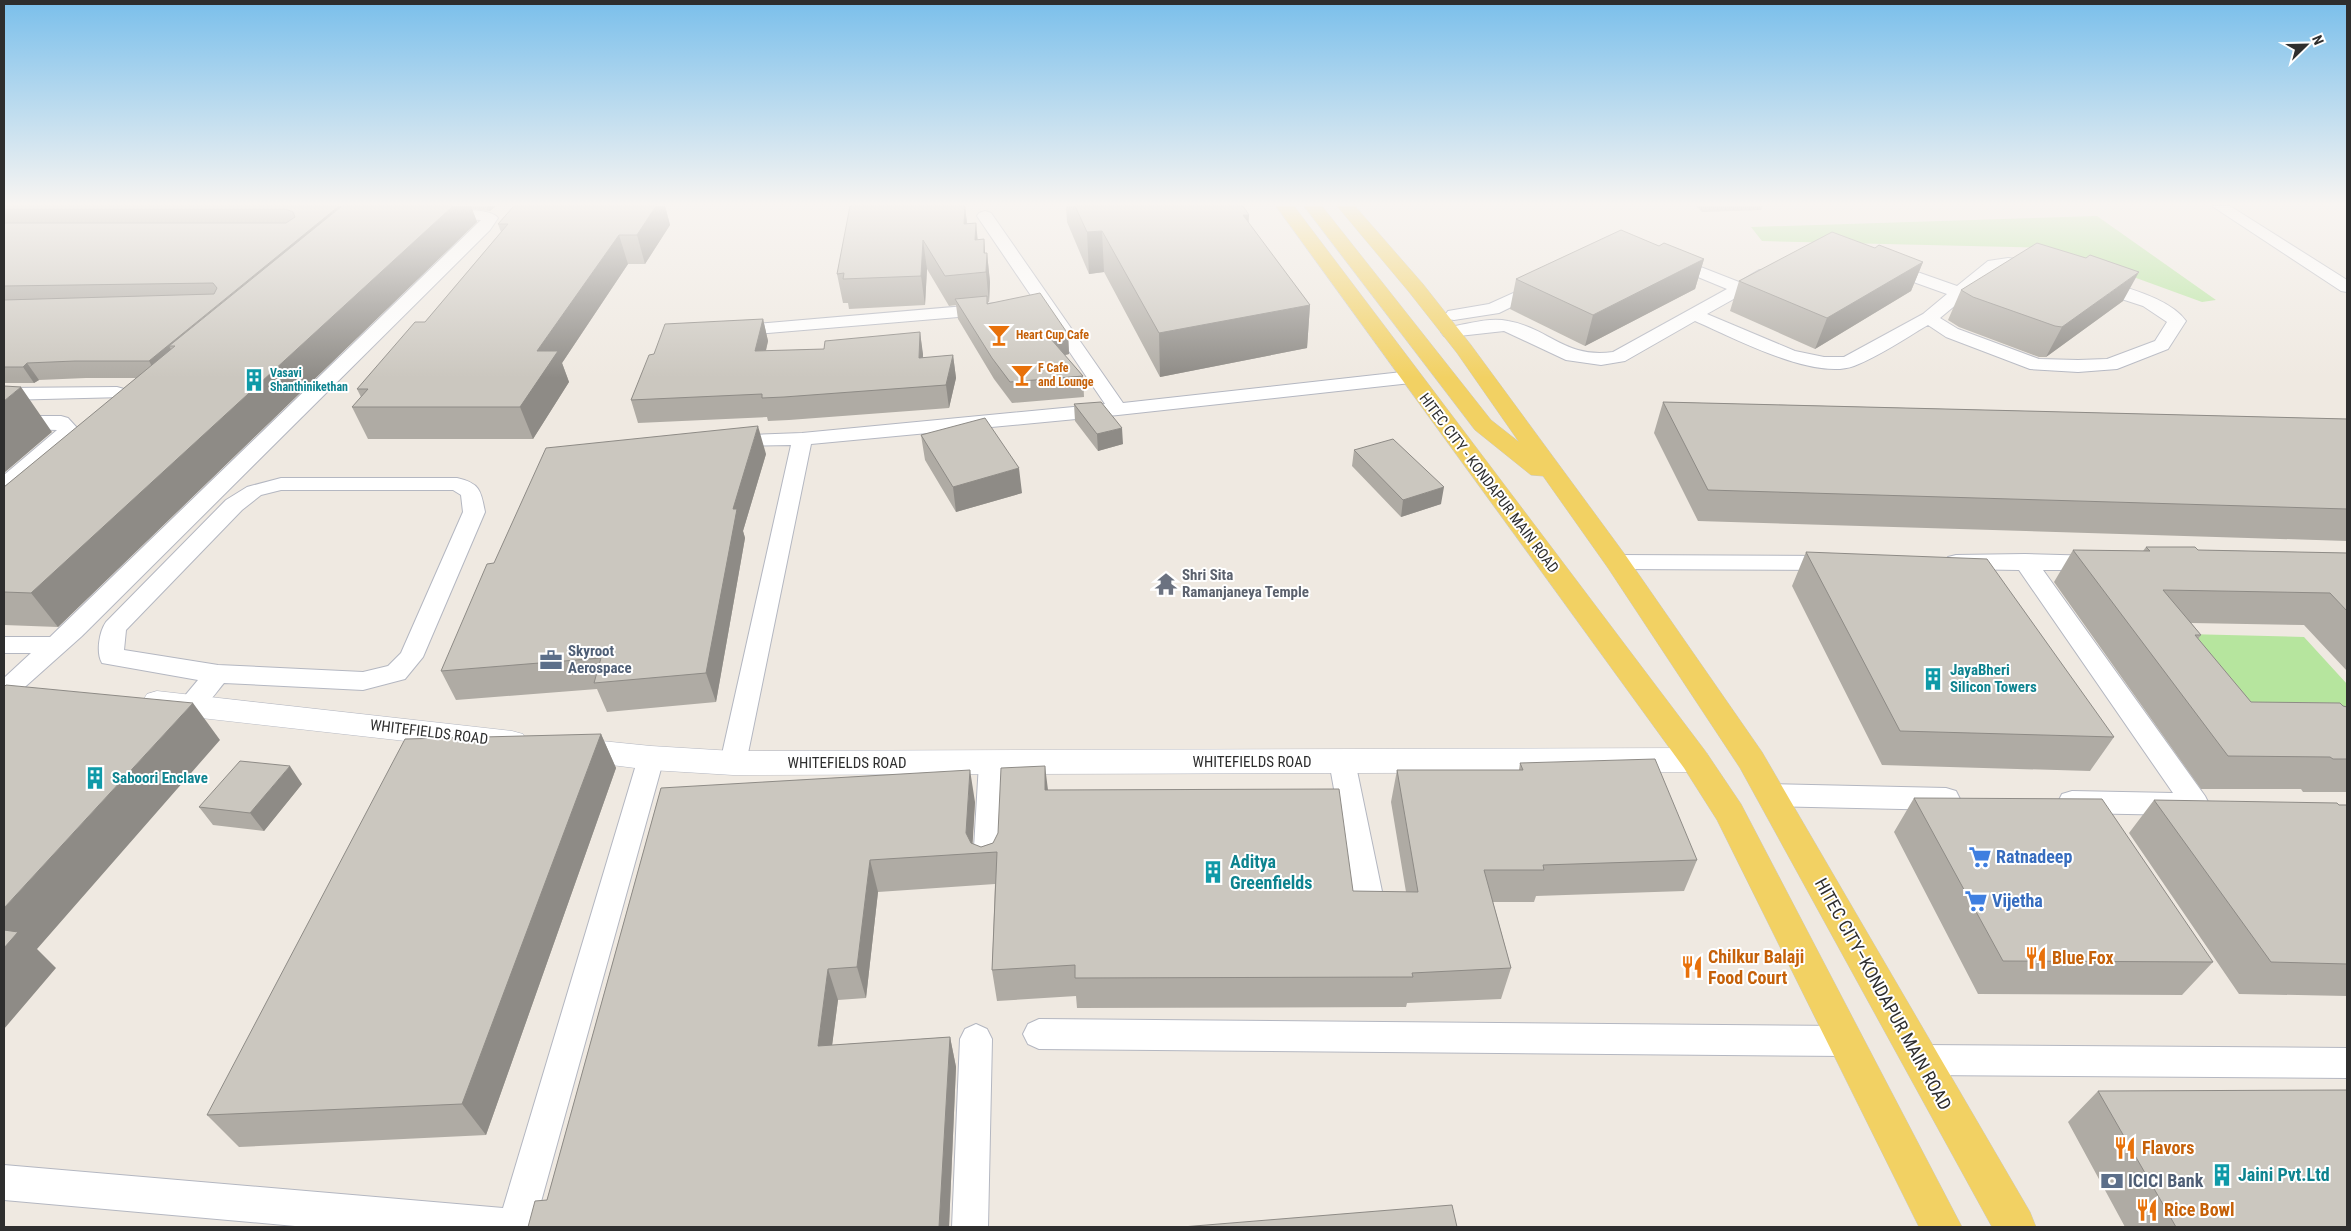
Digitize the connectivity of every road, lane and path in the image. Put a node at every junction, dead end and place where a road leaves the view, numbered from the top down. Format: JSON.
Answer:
{"nodes":[{"id":1,"x":447,"y":263,"type":"edge"},
{"id":2,"x":1018,"y":263,"type":"edge"},
{"id":3,"x":1327,"y":263,"type":"edge"},
{"id":4,"x":1358,"y":263,"type":"edge"},
{"id":5,"x":1399,"y":263,"type":"edge"},
{"id":6,"x":1677,"y":263,"type":"edge"},
{"id":7,"x":1879,"y":263,"type":"edge"},
{"id":8,"x":2310,"y":263,"type":"edge"},
{"id":9,"x":1778,"y":266,"type":"edge"},
{"id":10,"x":2050,"y":271,"type":"edge"},
{"id":11,"x":1556,"y":277,"type":"edge"},
{"id":12,"x":2078,"y":280,"type":"edge"},
{"id":13,"x":2347,"y":287,"type":"edge"},
{"id":14,"x":1740,"y":288,"type":"junction"},
{"id":15,"x":1960,"y":292,"type":"junction"},
{"id":16,"x":1047,"y":304,"type":"junction"},
{"id":17,"x":1493,"y":310,"type":"junction"},
{"id":18,"x":1693,"y":314,"type":"junction"},
{"id":19,"x":1929,"y":318,"type":"junction"},
{"id":20,"x":1453,"y":323,"type":"junction"},
{"id":21,"x":1506,"y":325,"type":"junction"},
{"id":22,"x":713,"y":333,"type":"edge"},
{"id":23,"x":1411,"y":378,"type":"junction"},
{"id":24,"x":117,"y":393,"type":"edge"},
{"id":25,"x":4,"y":394,"type":"edge"},
{"id":26,"x":1118,"y":410,"type":"junction"},
{"id":27,"x":4,"y":422,"type":"edge"},
{"id":28,"x":802,"y":439,"type":"junction"},
{"id":29,"x":715,"y":441,"type":"edge"},
{"id":30,"x":4,"y":486,"type":"edge"},
{"id":31,"x":1565,"y":489,"type":"junction"},
{"id":32,"x":2025,"y":561,"type":"junction"},
{"id":33,"x":1617,"y":562,"type":"junction"},
{"id":34,"x":1936,"y":562,"type":"edge"},
{"id":35,"x":1856,"y":563,"type":"edge"},
{"id":36,"x":2119,"y":564,"type":"edge"},
{"id":37,"x":4,"y":645,"type":"edge"},
{"id":38,"x":54,"y":645,"type":"junction"},
{"id":39,"x":218,"y":674,"type":"junction"},
{"id":40,"x":16,"y":694,"type":"edge"},
{"id":41,"x":132,"y":699,"type":"edge"},
{"id":42,"x":192,"y":704,"type":"junction"},
{"id":43,"x":651,"y":758,"type":"junction"},
{"id":44,"x":1695,"y":760,"type":"junction"},
{"id":45,"x":1342,"y":761,"type":"junction"},
{"id":46,"x":733,"y":763,"type":"junction"},
{"id":47,"x":992,"y":763,"type":"junction"},
{"id":48,"x":957,"y":788,"type":"edge"},
{"id":49,"x":928,"y":790,"type":"edge"},
{"id":50,"x":1770,"y":795,"type":"junction"},
{"id":51,"x":1970,"y":800,"type":"edge"},
{"id":52,"x":2050,"y":802,"type":"edge"},
{"id":53,"x":667,"y":804,"type":"edge"},
{"id":54,"x":2195,"y":804,"type":"junction"},
{"id":55,"x":2224,"y":804,"type":"edge"},
{"id":56,"x":987,"y":865,"type":"edge"},
{"id":57,"x":1369,"y":901,"type":"edge"},
{"id":58,"x":605,"y":1015,"type":"edge"},
{"id":59,"x":1039,"y":1034,"type":"dead end"},
{"id":60,"x":976,"y":1039,"type":"dead end"},
{"id":61,"x":1846,"y":1041,"type":"junction"},
{"id":62,"x":1920,"y":1060,"type":"junction"},
{"id":63,"x":2347,"y":1062,"type":"edge"},
{"id":64,"x":4,"y":1184,"type":"edge"},
{"id":65,"x":508,"y":1227,"type":"edge"},
{"id":66,"x":516,"y":1227,"type":"edge"},
{"id":67,"x":970,"y":1227,"type":"edge"},
{"id":68,"x":1941,"y":1227,"type":"edge"},
{"id":69,"x":2015,"y":1227,"type":"edge"}],
"edges":[{"from":1,"to":38,"type":"street"},
{"from":2,"to":16,"type":"street"},
{"from":3,"to":23,"type":"main road","name":"HITEC CITY - KONDAPUR MAIN ROAD"},
{"from":4,"to":31,"type":"main road"},
{"from":5,"to":20,"type":"main road"},
{"from":6,"to":14,"type":"street"},
{"from":7,"to":15,"type":"street"},
{"from":8,"to":13,"type":"street"},
{"from":9,"to":14,"type":"street"},
{"from":10,"to":15,"type":"street"},
{"from":11,"to":17,"type":"street"},
{"from":12,"to":19,"type":"street"},
{"from":14,"to":18,"type":"street"},
{"from":15,"to":19,"type":"street"},
{"from":16,"to":22,"type":"street"},
{"from":16,"to":26,"type":"street"},
{"from":17,"to":20,"type":"street"},
{"from":17,"to":21,"type":"street"},
{"from":18,"to":19,"type":"street"},
{"from":18,"to":21,"type":"street"},
{"from":20,"to":21,"type":"street"},
{"from":20,"to":31,"type":"main road"},
{"from":23,"to":26,"type":"street"},
{"from":23,"to":44,"type":"main road","name":"HITEC CITY - KONDAPUR MAIN ROAD"},
{"from":24,"to":25,"type":"street"},
{"from":26,"to":28,"type":"street"},
{"from":27,"to":30,"type":"street"},
{"from":28,"to":29,"type":"street"},
{"from":28,"to":46,"type":"street"},
{"from":31,"to":33,"type":"main road"},
{"from":32,"to":34,"type":"street"},
{"from":32,"to":36,"type":"street"},
{"from":32,"to":54,"type":"street"},
{"from":33,"to":35,"type":"street"},
{"from":33,"to":50,"type":"main road","name":"HITEC CITY–KONDAPUR MAIN ROAD"},
{"from":37,"to":38,"type":"street"},
{"from":38,"to":40,"type":"street"},
{"from":39,"to":39,"type":"street"},
{"from":39,"to":42,"type":"street"},
{"from":41,"to":42,"type":"street","name":"WHITEFIELDS ROAD"},
{"from":42,"to":43,"type":"street","name":"WHITEFIELDS ROAD"},
{"from":43,"to":46,"type":"street","name":"WHITEFIELDS ROAD"},
{"from":43,"to":66,"type":"street"},
{"from":44,"to":45,"type":"street","name":"WHITEFIELDS ROAD"},
{"from":44,"to":61,"type":"main road"},
{"from":45,"to":47,"type":"street","name":"WHITEFIELDS ROAD"},
{"from":45,"to":57,"type":"street"},
{"from":46,"to":47,"type":"street","name":"WHITEFIELDS ROAD"},
{"from":47,"to":56,"type":"street"},
{"from":48,"to":49,"type":"street"},
{"from":50,"to":51,"type":"street"},
{"from":50,"to":62,"type":"main road","name":"HITEC CITY–KONDAPUR MAIN ROAD"},
{"from":52,"to":54,"type":"street"},
{"from":53,"to":58,"type":"street"},
{"from":54,"to":55,"type":"street"},
{"from":59,"to":61,"type":"street"},
{"from":60,"to":67,"type":"street"},
{"from":61,"to":68,"type":"main road"},
{"from":62,"to":63,"type":"street"},
{"from":62,"to":69,"type":"main road","name":"HITEC CITY–KONDAPUR MAIN ROAD"},
{"from":64,"to":65,"type":"street"}]}
